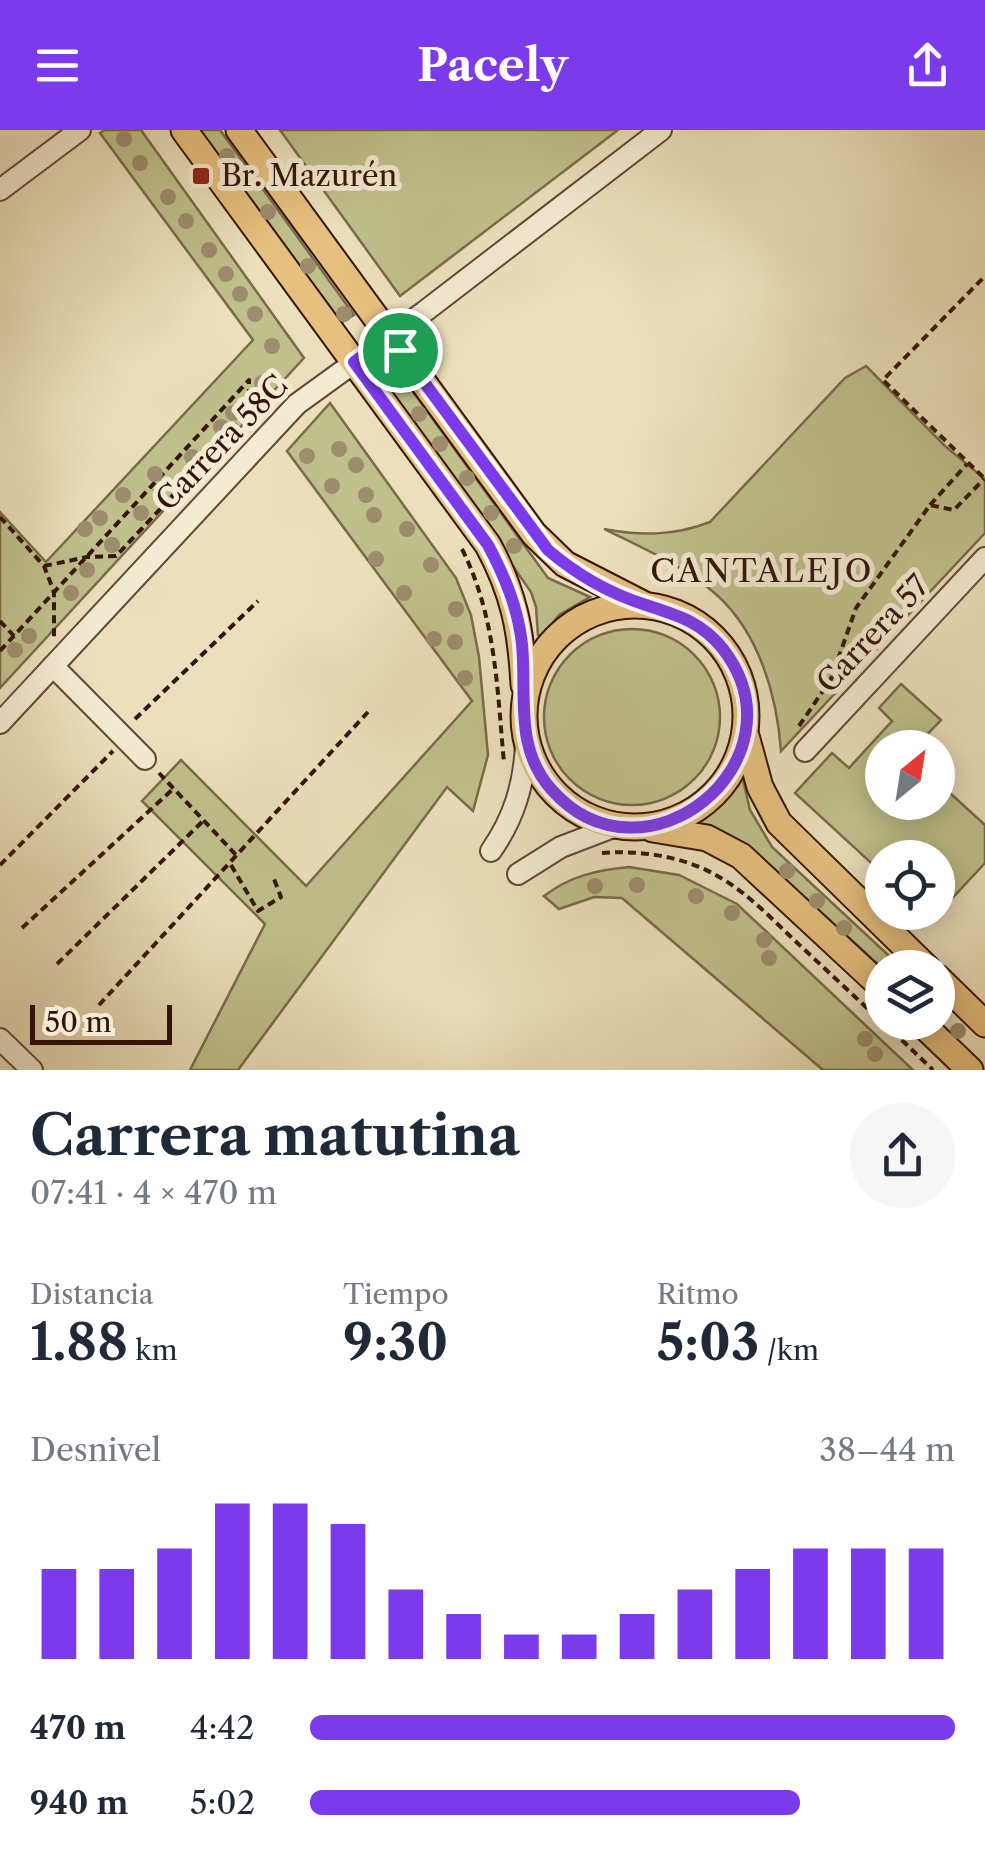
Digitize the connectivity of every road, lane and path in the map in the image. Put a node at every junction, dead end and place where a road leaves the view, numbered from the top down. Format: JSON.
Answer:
{"nodes":[{"id":1,"x":80,"y":130,"type":"edge"},
{"id":2,"x":184,"y":130,"type":"edge"},
{"id":3,"x":239,"y":130,"type":"edge"},
{"id":4,"x":661,"y":130,"type":"edge"},
{"id":5,"x":0,"y":190,"type":"edge"},
{"id":6,"x":985,"y":276,"type":"edge"},
{"id":7,"x":390,"y":336,"type":"junction"},
{"id":8,"x":354,"y":362,"type":"junction"},
{"id":9,"x":968,"y":463,"type":"junction"},
{"id":10,"x":985,"y":479,"type":"edge"},
{"id":11,"x":152,"y":486,"type":"junction"},
{"id":12,"x":166,"y":503,"type":"junction"},
{"id":13,"x":930,"y":505,"type":"junction"},
{"id":14,"x":0,"y":517,"type":"edge"},
{"id":15,"x":460,"y":546,"type":"dead end"},
{"id":16,"x":87,"y":557,"type":"junction"},
{"id":17,"x":985,"y":558,"type":"edge"},
{"id":18,"x":44,"y":566,"type":"junction"},
{"id":19,"x":54,"y":592,"type":"junction"},
{"id":20,"x":258,"y":601,"type":"dead end"},
{"id":21,"x":647,"y":606,"type":"junction"},
{"id":22,"x":0,"y":621,"type":"edge"},
{"id":23,"x":14,"y":636,"type":"junction"},
{"id":24,"x":0,"y":651,"type":"edge"},
{"id":25,"x":53,"y":666,"type":"junction"},
{"id":26,"x":524,"y":700,"type":"junction"},
{"id":27,"x":368,"y":712,"type":"dead end"},
{"id":28,"x":0,"y":723,"type":"edge"},
{"id":29,"x":745,"y":733,"type":"junction"},
{"id":30,"x":123,"y":736,"type":"junction"},
{"id":31,"x":799,"y":743,"type":"joint"},
{"id":32,"x":526,"y":746,"type":"junction"},
{"id":33,"x":145,"y":759,"type":"joint"},
{"id":34,"x":504,"y":764,"type":"dead end"},
{"id":35,"x":173,"y":788,"type":"junction"},
{"id":36,"x":203,"y":821,"type":"junction"},
{"id":37,"x":627,"y":826,"type":"junction"},
{"id":38,"x":491,"y":851,"type":"dead end"},
{"id":39,"x":598,"y":854,"type":"dead end"},
{"id":40,"x":238,"y":858,"type":"junction"},
{"id":41,"x":0,"y":865,"type":"edge"},
{"id":42,"x":231,"y":865,"type":"junction"},
{"id":43,"x":518,"y":874,"type":"dead end"},
{"id":44,"x":274,"y":878,"type":"dead end"},
{"id":45,"x":22,"y":928,"type":"dead end"},
{"id":46,"x":908,"y":950,"type":"edge"},
{"id":47,"x":57,"y":964,"type":"dead end"},
{"id":48,"x":865,"y":972,"type":"edge"},
{"id":49,"x":955,"y":995,"type":"edge"},
{"id":50,"x":865,"y":1005,"type":"edge"},
{"id":51,"x":100,"y":1006,"type":"dead end"},
{"id":52,"x":985,"y":1024,"type":"edge"},
{"id":53,"x":0,"y":1039,"type":"edge"},
{"id":54,"x":902,"y":1040,"type":"edge"},
{"id":55,"x":939,"y":1040,"type":"edge"},
{"id":56,"x":32,"y":1070,"type":"edge"},
{"id":57,"x":934,"y":1070,"type":"edge"},
{"id":58,"x":970,"y":1070,"type":"edge"}],
"edges":[{"from":1,"to":5,"type":"street"},
{"from":2,"to":8,"type":"main road"},
{"from":3,"to":7,"type":"main road"},
{"from":4,"to":7,"type":"street","name":"Carrera 58C"},
{"from":6,"to":9,"type":"path"},
{"from":7,"to":8,"type":"street","name":"Carrera 58C"},
{"from":7,"to":21,"type":"main road"},
{"from":8,"to":25,"type":"street","name":"Carrera 58C"},
{"from":8,"to":26,"type":"main road"},
{"from":9,"to":10,"type":"path"},
{"from":9,"to":13,"type":"path"},
{"from":10,"to":13,"type":"path"},
{"from":11,"to":12,"type":"path"},
{"from":11,"to":12,"type":"path"},
{"from":11,"to":16,"type":"path"},
{"from":12,"to":16,"type":"path"},
{"from":13,"to":31,"type":"path"},
{"from":14,"to":18,"type":"path"},
{"from":15,"to":34,"type":"path"},
{"from":16,"to":18,"type":"path"},
{"from":16,"to":19,"type":"path"},
{"from":17,"to":31,"type":"street","name":"Carrera 57"},
{"from":18,"to":19,"type":"path"},
{"from":19,"to":23,"type":"path"},
{"from":19,"to":25,"type":"path"},
{"from":20,"to":30,"type":"path"},
{"from":21,"to":26,"type":"main road"},
{"from":21,"to":29,"type":"main road"},
{"from":22,"to":23,"type":"path"},
{"from":23,"to":24,"type":"path"},
{"from":25,"to":28,"type":"street","name":"Carrera 58C"},
{"from":25,"to":30,"type":"street"},
{"from":26,"to":32,"type":"main road"},
{"from":27,"to":40,"type":"path"},
{"from":29,"to":37,"type":"main road"},
{"from":29,"to":46,"type":"main road"},
{"from":30,"to":33,"type":"street"},
{"from":30,"to":41,"type":"path"},
{"from":32,"to":37,"type":"main road"},
{"from":32,"to":38,"type":"street"},
{"from":33,"to":35,"type":"path"},
{"from":35,"to":36,"type":"path"},
{"from":35,"to":45,"type":"path"},
{"from":36,"to":40,"type":"path"},
{"from":36,"to":47,"type":"path"},
{"from":37,"to":43,"type":"street"},
{"from":37,"to":48,"type":"main road"},
{"from":39,"to":50,"type":"path"},
{"from":40,"to":42,"type":"path"},
{"from":42,"to":44,"type":"path"},
{"from":42,"to":51,"type":"path"},
{"from":49,"to":52,"type":"main road"},
{"from":53,"to":56,"type":"street"},
{"from":54,"to":57,"type":"path"},
{"from":55,"to":58,"type":"main road"}]}
